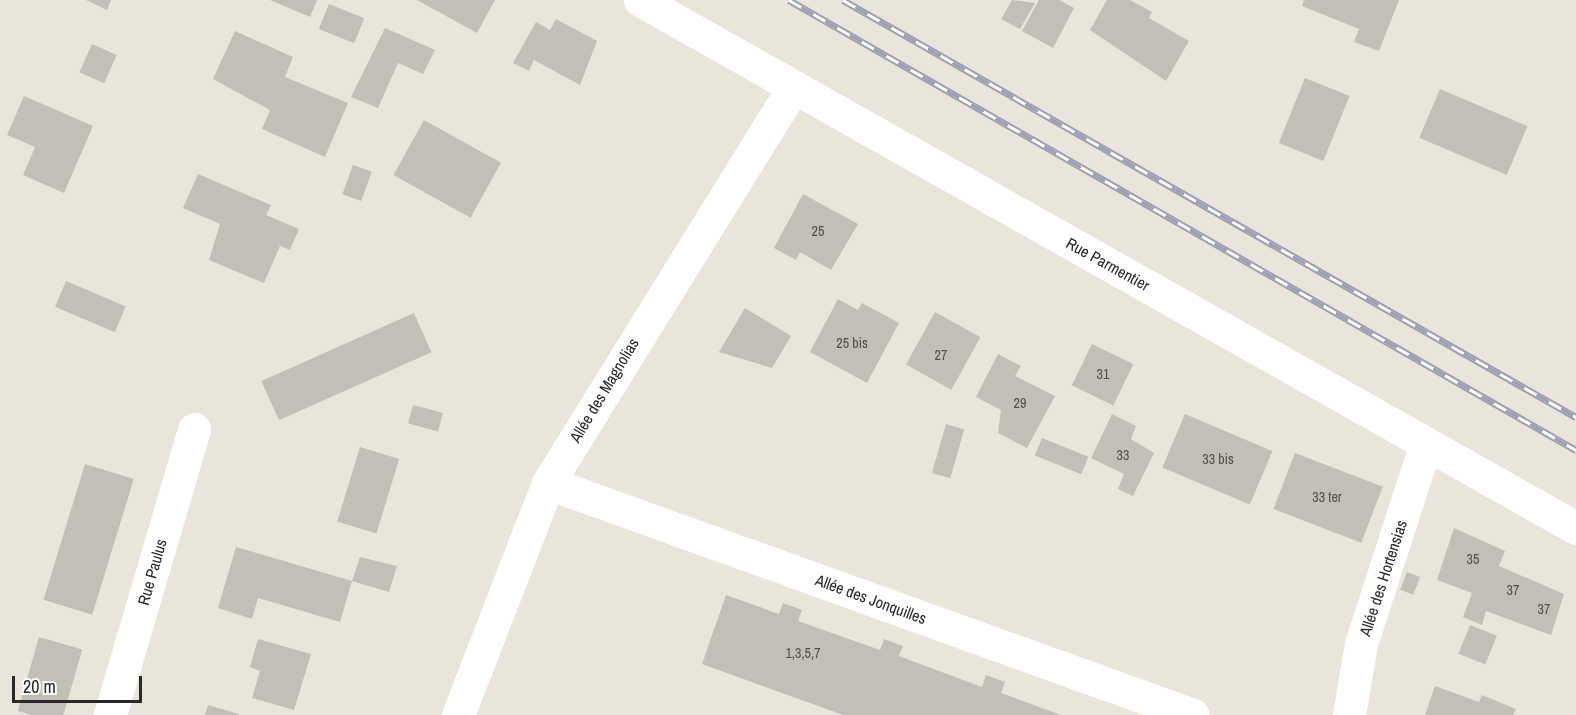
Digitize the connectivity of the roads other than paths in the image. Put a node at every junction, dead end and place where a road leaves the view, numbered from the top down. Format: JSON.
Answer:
{"nodes":[{"id":1,"x":640,"y":0,"type":"edge"},
{"id":2,"x":794,"y":87,"type":"junction"},
{"id":3,"x":194,"y":429,"type":"dead end"},
{"id":4,"x":1426,"y":443,"type":"junction"},
{"id":5,"x":548,"y":483,"type":"junction"},
{"id":6,"x":1576,"y":528,"type":"edge"},
{"id":7,"x":110,"y":715,"type":"edge"},
{"id":8,"x":458,"y":715,"type":"edge"},
{"id":9,"x":1193,"y":715,"type":"edge"},
{"id":10,"x":1349,"y":715,"type":"edge"}],
"edges":[{"from":1,"to":2,"type":"street","name":"Rue Parmentier"},
{"from":2,"to":4,"type":"street","name":"Rue Parmentier"},
{"from":2,"to":5,"type":"street","name":"Allée des Magnolias"},
{"from":3,"to":7,"type":"street","name":"Rue Paulus"},
{"from":4,"to":6,"type":"street","name":"Rue Parmentier"},
{"from":4,"to":10,"type":"street","name":"Allée des Hortensias"},
{"from":5,"to":8,"type":"street","name":"Allée des Magnolias"},
{"from":5,"to":9,"type":"street","name":"Allée des Jonquilles"}]}
